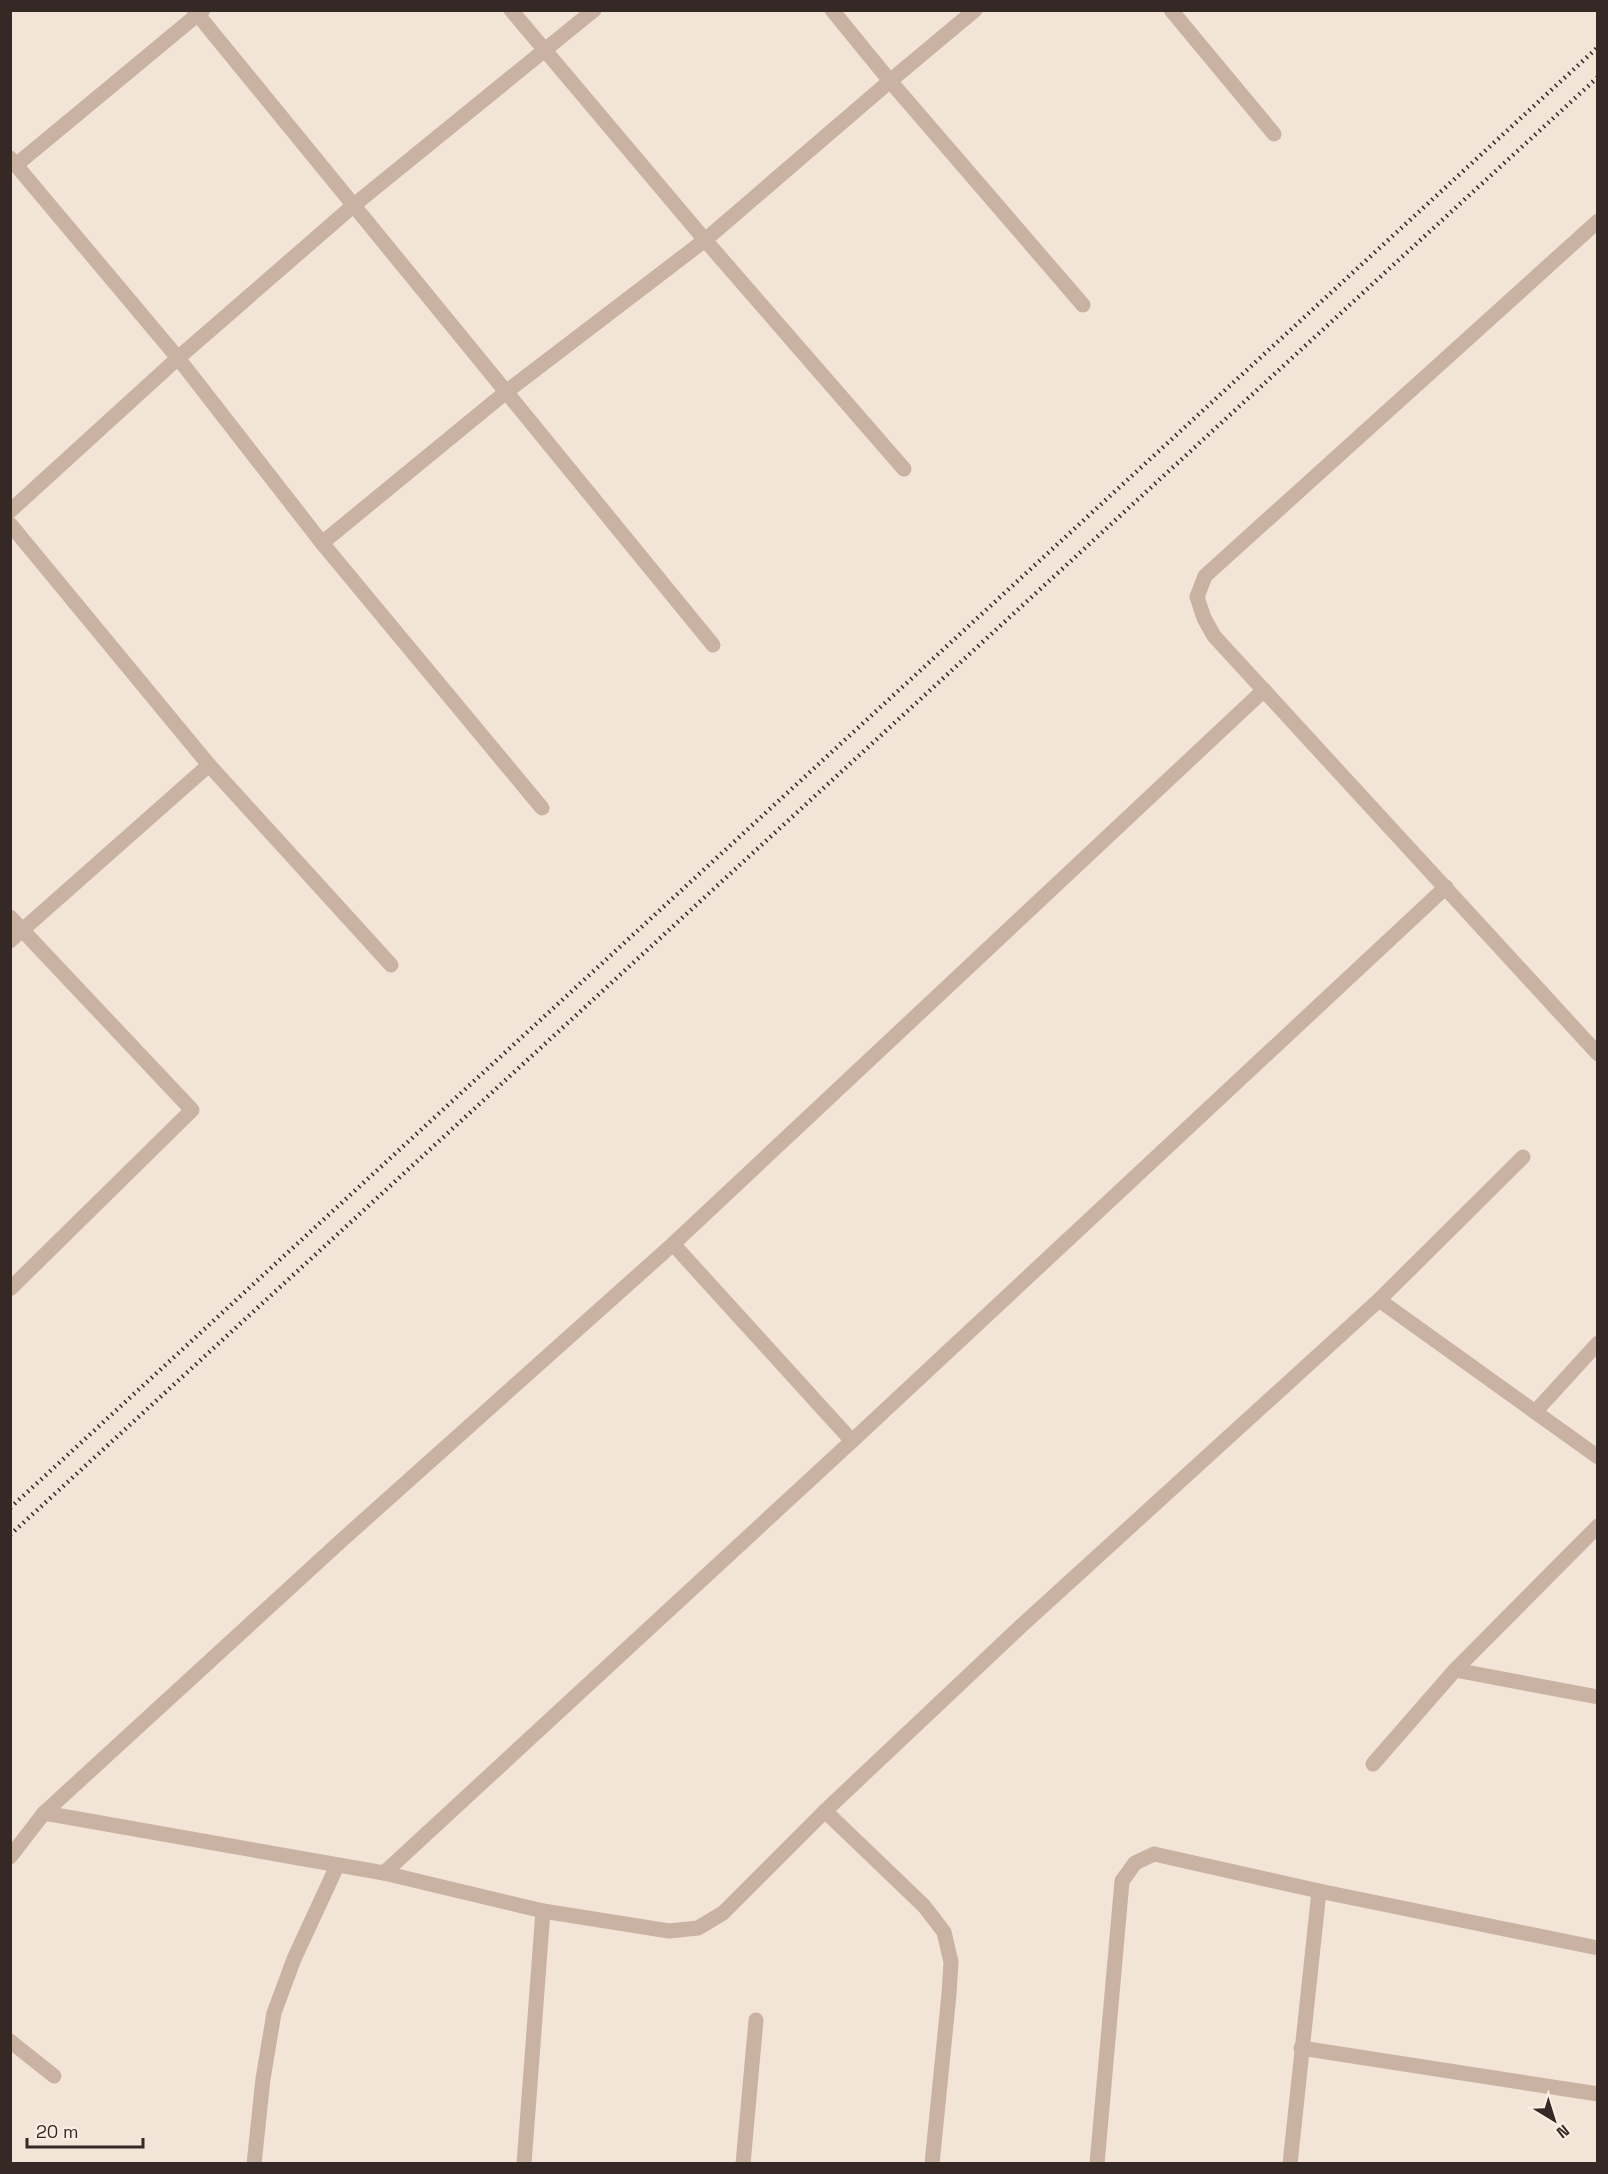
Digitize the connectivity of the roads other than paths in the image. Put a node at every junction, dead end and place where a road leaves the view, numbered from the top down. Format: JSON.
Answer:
{"nodes":[{"id":1,"x":511,"y":10,"type":"edge"},
{"id":2,"x":594,"y":10,"type":"edge"},
{"id":3,"x":832,"y":10,"type":"edge"},
{"id":4,"x":975,"y":10,"type":"edge"},
{"id":5,"x":1171,"y":10,"type":"edge"},
{"id":6,"x":198,"y":12,"type":"edge"},
{"id":7,"x":545,"y":51,"type":"junction"},
{"id":8,"x":890,"y":81,"type":"junction"},
{"id":9,"x":1274,"y":134,"type":"dead end"},
{"id":10,"x":13,"y":162,"type":"edge"},
{"id":11,"x":354,"y":205,"type":"junction"},
{"id":12,"x":1598,"y":221,"type":"edge"},
{"id":13,"x":705,"y":240,"type":"junction"},
{"id":14,"x":1083,"y":305,"type":"dead end"},
{"id":15,"x":178,"y":358,"type":"junction"},
{"id":16,"x":506,"y":392,"type":"junction"},
{"id":17,"x":904,"y":469,"type":"dead end"},
{"id":18,"x":10,"y":511,"type":"edge"},
{"id":19,"x":10,"y":524,"type":"edge"},
{"id":20,"x":322,"y":543,"type":"junction"},
{"id":21,"x":713,"y":645,"type":"dead end"},
{"id":22,"x":1264,"y":690,"type":"junction"},
{"id":23,"x":209,"y":765,"type":"junction"},
{"id":24,"x":542,"y":808,"type":"dead end"},
{"id":25,"x":1446,"y":886,"type":"junction"},
{"id":26,"x":10,"y":917,"type":"edge"},
{"id":27,"x":22,"y":930,"type":"junction"},
{"id":28,"x":10,"y":941,"type":"edge"},
{"id":29,"x":391,"y":965,"type":"dead end"},
{"id":30,"x":1598,"y":1054,"type":"edge"},
{"id":31,"x":1523,"y":1157,"type":"dead end"},
{"id":32,"x":673,"y":1244,"type":"junction"},
{"id":33,"x":11,"y":1288,"type":"edge"},
{"id":34,"x":1379,"y":1300,"type":"junction"},
{"id":35,"x":1598,"y":1343,"type":"edge"},
{"id":36,"x":1534,"y":1412,"type":"junction"},
{"id":37,"x":852,"y":1441,"type":"junction"},
{"id":38,"x":1598,"y":1457,"type":"edge"},
{"id":39,"x":1598,"y":1526,"type":"edge"},
{"id":40,"x":1455,"y":1670,"type":"junction"},
{"id":41,"x":1598,"y":1698,"type":"edge"},
{"id":42,"x":1373,"y":1764,"type":"dead end"},
{"id":43,"x":825,"y":1811,"type":"junction"},
{"id":44,"x":44,"y":1813,"type":"junction"},
{"id":45,"x":10,"y":1857,"type":"edge"},
{"id":46,"x":337,"y":1866,"type":"junction"},
{"id":47,"x":384,"y":1873,"type":"junction"},
{"id":48,"x":1318,"y":1891,"type":"junction"},
{"id":49,"x":543,"y":1911,"type":"junction"},
{"id":50,"x":1598,"y":1948,"type":"edge"},
{"id":51,"x":756,"y":2020,"type":"dead end"},
{"id":52,"x":10,"y":2041,"type":"edge"},
{"id":53,"x":1301,"y":2048,"type":"junction"},
{"id":54,"x":54,"y":2076,"type":"dead end"},
{"id":55,"x":1598,"y":2094,"type":"edge"},
{"id":56,"x":254,"y":2163,"type":"edge"},
{"id":57,"x":524,"y":2163,"type":"edge"},
{"id":58,"x":743,"y":2163,"type":"edge"},
{"id":59,"x":932,"y":2163,"type":"edge"},
{"id":60,"x":1097,"y":2163,"type":"edge"},
{"id":61,"x":1290,"y":2163,"type":"edge"}],
"edges":[{"from":1,"to":7,"type":"street"},
{"from":2,"to":7,"type":"street"},
{"from":3,"to":8,"type":"street"},
{"from":4,"to":8,"type":"street"},
{"from":5,"to":9,"type":"street"},
{"from":6,"to":10,"type":"street"},
{"from":6,"to":11,"type":"street"},
{"from":7,"to":11,"type":"street"},
{"from":7,"to":13,"type":"street"},
{"from":8,"to":13,"type":"street"},
{"from":8,"to":14,"type":"street"},
{"from":10,"to":15,"type":"street"},
{"from":11,"to":15,"type":"street"},
{"from":11,"to":16,"type":"street"},
{"from":12,"to":22,"type":"street"},
{"from":13,"to":16,"type":"street"},
{"from":13,"to":17,"type":"street"},
{"from":15,"to":18,"type":"street"},
{"from":15,"to":20,"type":"street"},
{"from":16,"to":20,"type":"street"},
{"from":16,"to":21,"type":"street"},
{"from":19,"to":23,"type":"street"},
{"from":20,"to":24,"type":"street"},
{"from":22,"to":25,"type":"street"},
{"from":22,"to":32,"type":"street"},
{"from":23,"to":27,"type":"street"},
{"from":23,"to":29,"type":"street"},
{"from":25,"to":30,"type":"street"},
{"from":25,"to":37,"type":"street"},
{"from":26,"to":27,"type":"street"},
{"from":27,"to":28,"type":"street"},
{"from":27,"to":33,"type":"street"},
{"from":31,"to":34,"type":"street"},
{"from":32,"to":37,"type":"street"},
{"from":32,"to":44,"type":"street"},
{"from":34,"to":36,"type":"street"},
{"from":34,"to":43,"type":"street"},
{"from":35,"to":36,"type":"street"},
{"from":36,"to":38,"type":"street"},
{"from":37,"to":47,"type":"street"},
{"from":39,"to":40,"type":"street"},
{"from":40,"to":41,"type":"street"},
{"from":40,"to":42,"type":"street"},
{"from":43,"to":49,"type":"street"},
{"from":43,"to":59,"type":"street"},
{"from":44,"to":45,"type":"street"},
{"from":44,"to":46,"type":"street"},
{"from":46,"to":47,"type":"street"},
{"from":46,"to":56,"type":"street"},
{"from":47,"to":49,"type":"street"},
{"from":48,"to":50,"type":"street"},
{"from":48,"to":53,"type":"street"},
{"from":48,"to":60,"type":"street"},
{"from":49,"to":57,"type":"street"},
{"from":51,"to":58,"type":"street"},
{"from":52,"to":54,"type":"street"},
{"from":53,"to":55,"type":"street"},
{"from":53,"to":61,"type":"street"}]}
